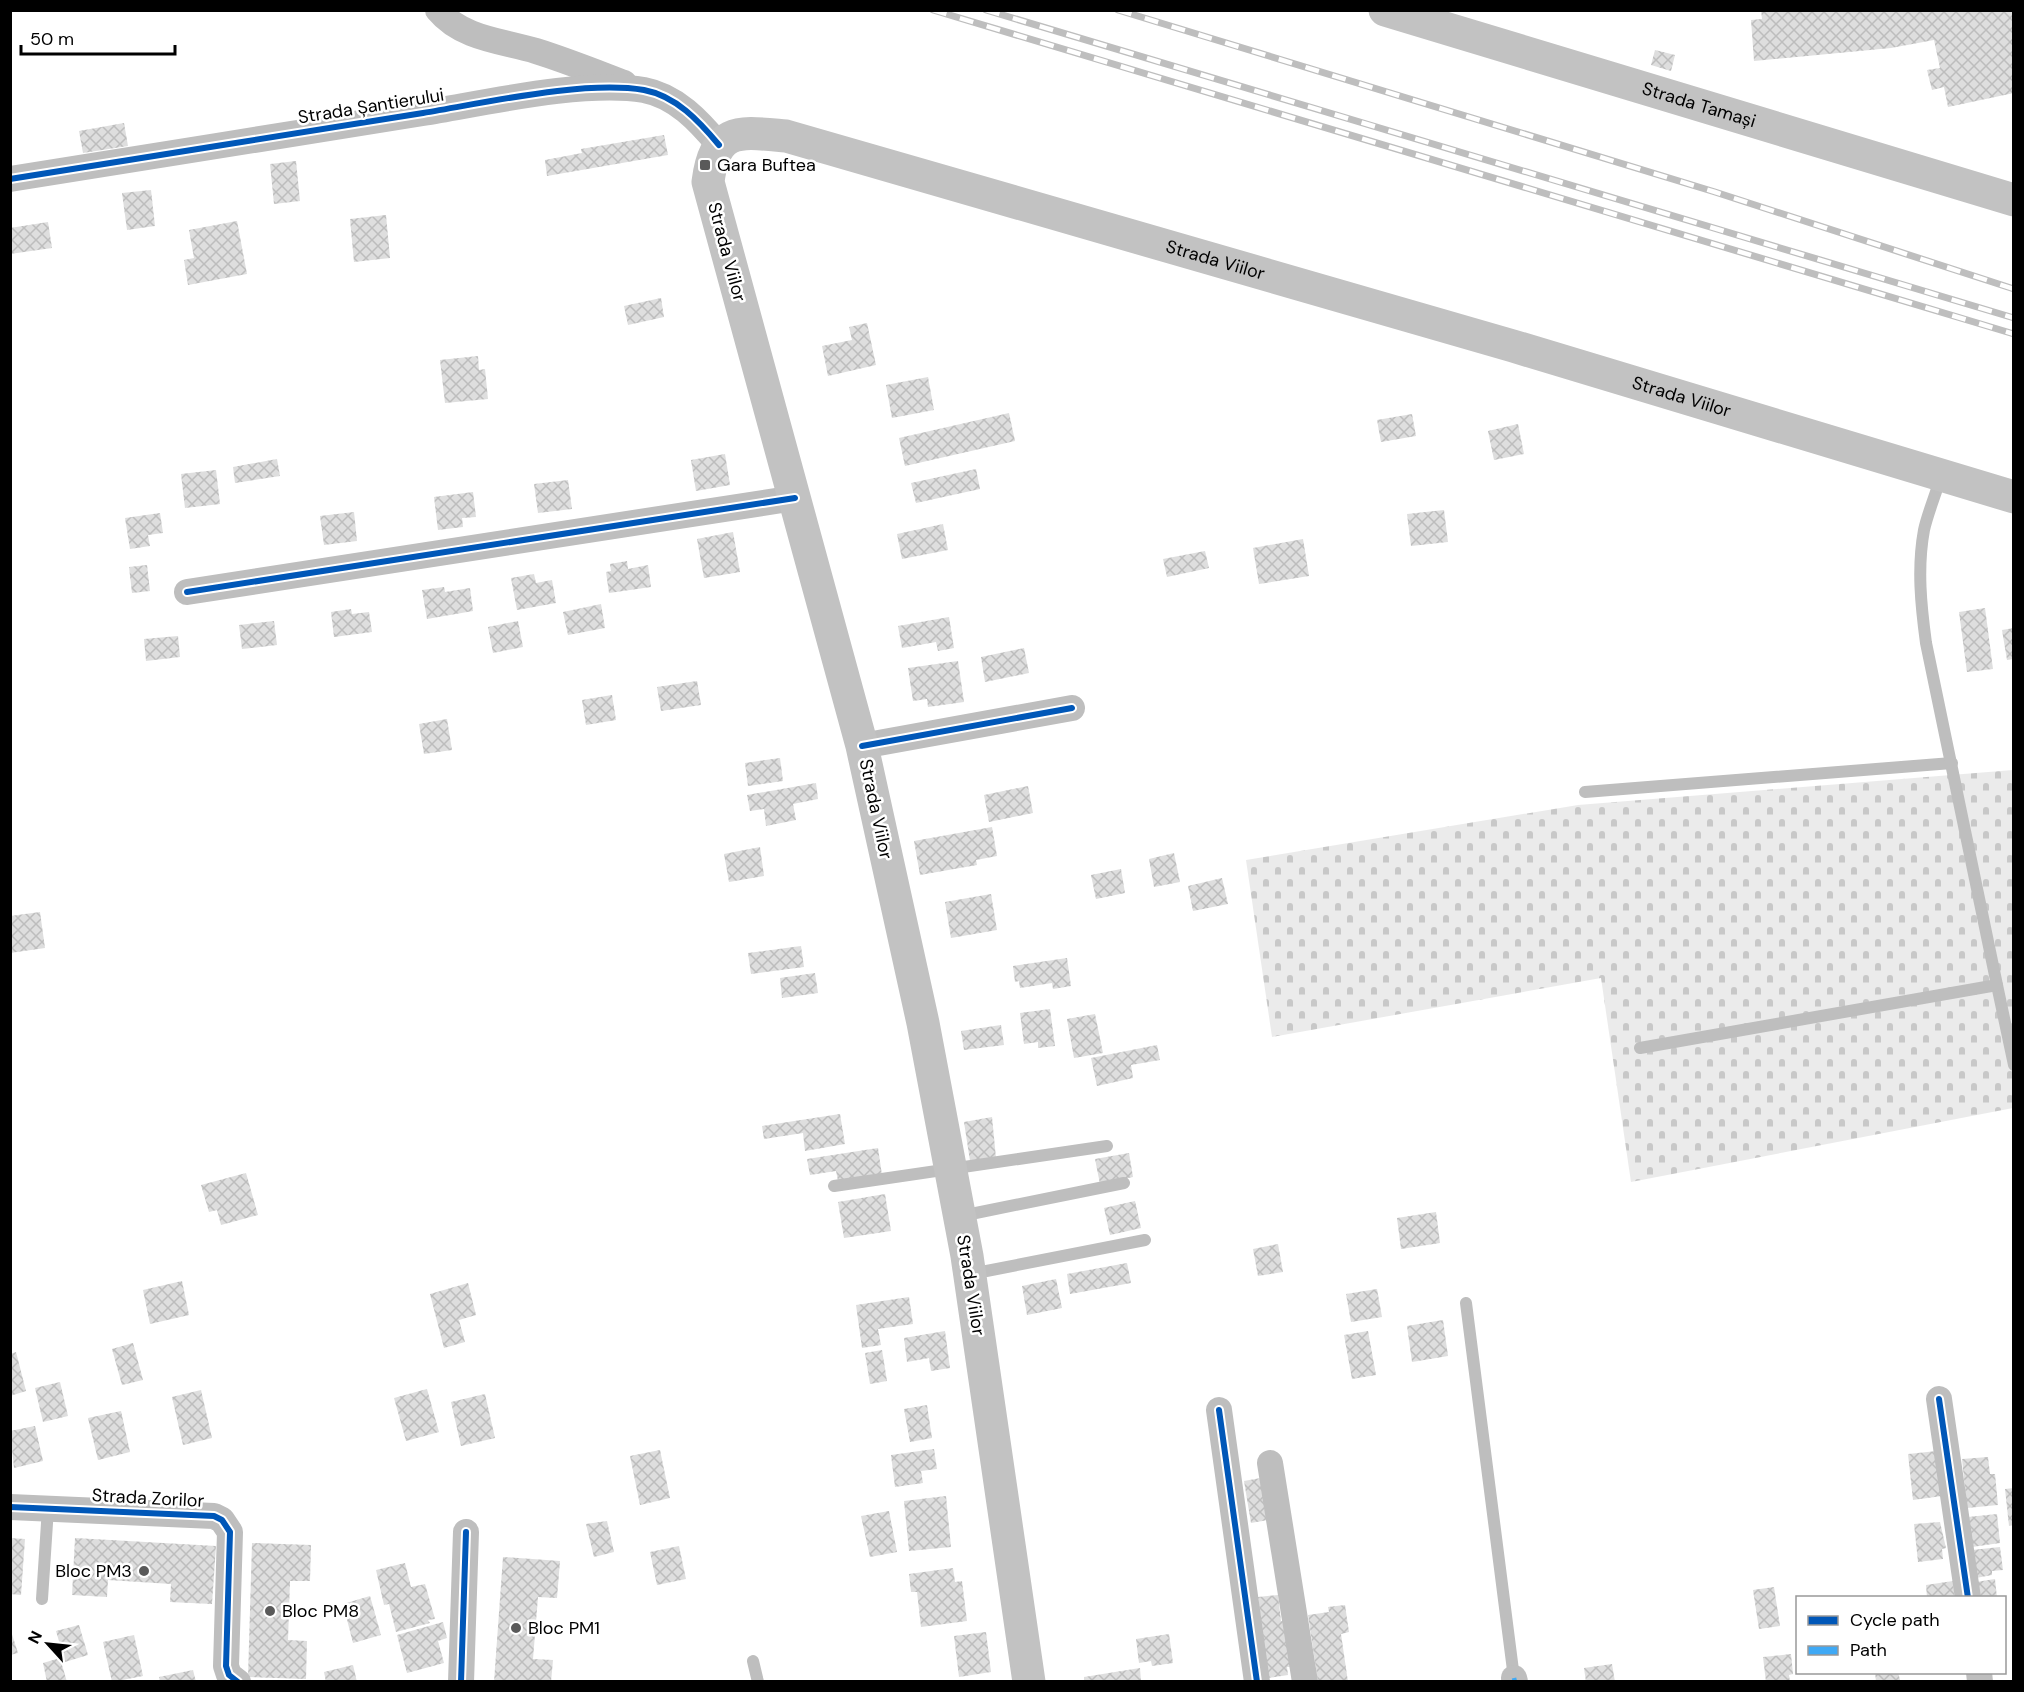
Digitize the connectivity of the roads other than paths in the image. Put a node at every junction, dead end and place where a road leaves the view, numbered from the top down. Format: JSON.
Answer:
{"nodes":[{"id":1,"x":438,"y":10,"type":"edge"},
{"id":2,"x":1385,"y":10,"type":"edge"},
{"id":3,"x":645,"y":90,"type":"junction"},
{"id":4,"x":719,"y":145,"type":"junction"},
{"id":5,"x":10,"y":179,"type":"edge"},
{"id":6,"x":2013,"y":200,"type":"edge"},
{"id":7,"x":1941,"y":476,"type":"junction"},
{"id":8,"x":2013,"y":497,"type":"edge"},
{"id":9,"x":795,"y":498,"type":"junction"},
{"id":10,"x":187,"y":592,"type":"dead end"},
{"id":11,"x":1072,"y":708,"type":"dead end"},
{"id":12,"x":862,"y":746,"type":"junction"},
{"id":13,"x":1952,"y":763,"type":"junction"},
{"id":14,"x":1585,"y":792,"type":"dead end"},
{"id":15,"x":1997,"y":985,"type":"junction"},
{"id":16,"x":1640,"y":1048,"type":"dead end"},
{"id":17,"x":2013,"y":1065,"type":"edge"},
{"id":18,"x":1107,"y":1146,"type":"dead end"},
{"id":19,"x":951,"y":1170,"type":"junction"},
{"id":20,"x":1124,"y":1183,"type":"dead end"},
{"id":21,"x":834,"y":1186,"type":"dead end"},
{"id":22,"x":960,"y":1217,"type":"junction"},
{"id":23,"x":1145,"y":1240,"type":"dead end"},
{"id":24,"x":970,"y":1274,"type":"junction"},
{"id":25,"x":1466,"y":1303,"type":"dead end"},
{"id":26,"x":1939,"y":1399,"type":"dead end"},
{"id":27,"x":1219,"y":1410,"type":"dead end"},
{"id":28,"x":1270,"y":1463,"type":"dead end"},
{"id":29,"x":10,"y":1507,"type":"edge"},
{"id":30,"x":48,"y":1508,"type":"junction"},
{"id":31,"x":466,"y":1532,"type":"dead end"},
{"id":32,"x":1968,"y":1596,"type":"edge"},
{"id":33,"x":42,"y":1599,"type":"dead end"},
{"id":34,"x":753,"y":1661,"type":"dead end"},
{"id":35,"x":1514,"y":1680,"type":"edge"},
{"id":36,"x":238,"y":1682,"type":"edge"},
{"id":37,"x":461,"y":1682,"type":"edge"},
{"id":38,"x":758,"y":1682,"type":"edge"},
{"id":39,"x":1029,"y":1682,"type":"edge"},
{"id":40,"x":1257,"y":1682,"type":"edge"},
{"id":41,"x":1305,"y":1682,"type":"edge"}],
"edges":[{"from":1,"to":3,"type":"street"},
{"from":2,"to":6,"type":"main road","name":"Strada Tamași"},
{"from":3,"to":4,"type":"street","name":"Strada Șantierului"},
{"from":3,"to":5,"type":"street","name":"Strada Șantierului"},
{"from":4,"to":7,"type":"main road","name":"Strada Viilor"},
{"from":4,"to":9,"type":"main road","name":"Strada Viilor"},
{"from":7,"to":8,"type":"main road","name":"Strada Viilor"},
{"from":7,"to":13,"type":"lane"},
{"from":9,"to":10,"type":"street"},
{"from":9,"to":12,"type":"main road","name":"Strada Viilor"},
{"from":11,"to":12,"type":"street"},
{"from":12,"to":19,"type":"main road","name":"Strada Viilor"},
{"from":13,"to":14,"type":"lane"},
{"from":13,"to":15,"type":"lane"},
{"from":15,"to":16,"type":"lane"},
{"from":15,"to":17,"type":"lane"},
{"from":18,"to":19,"type":"lane"},
{"from":19,"to":21,"type":"lane"},
{"from":19,"to":22,"type":"main road","name":"Strada Viilor"},
{"from":20,"to":22,"type":"lane"},
{"from":22,"to":24,"type":"main road","name":"Strada Viilor"},
{"from":23,"to":24,"type":"lane"},
{"from":24,"to":39,"type":"main road","name":"Strada Viilor"},
{"from":25,"to":35,"type":"lane"},
{"from":26,"to":32,"type":"street"},
{"from":27,"to":40,"type":"street"},
{"from":28,"to":41,"type":"street"},
{"from":29,"to":30,"type":"street","name":"Strada Zorilor"},
{"from":30,"to":33,"type":"lane"},
{"from":30,"to":36,"type":"street","name":"Strada Zorilor"},
{"from":31,"to":37,"type":"street"},
{"from":34,"to":38,"type":"lane"}]}
